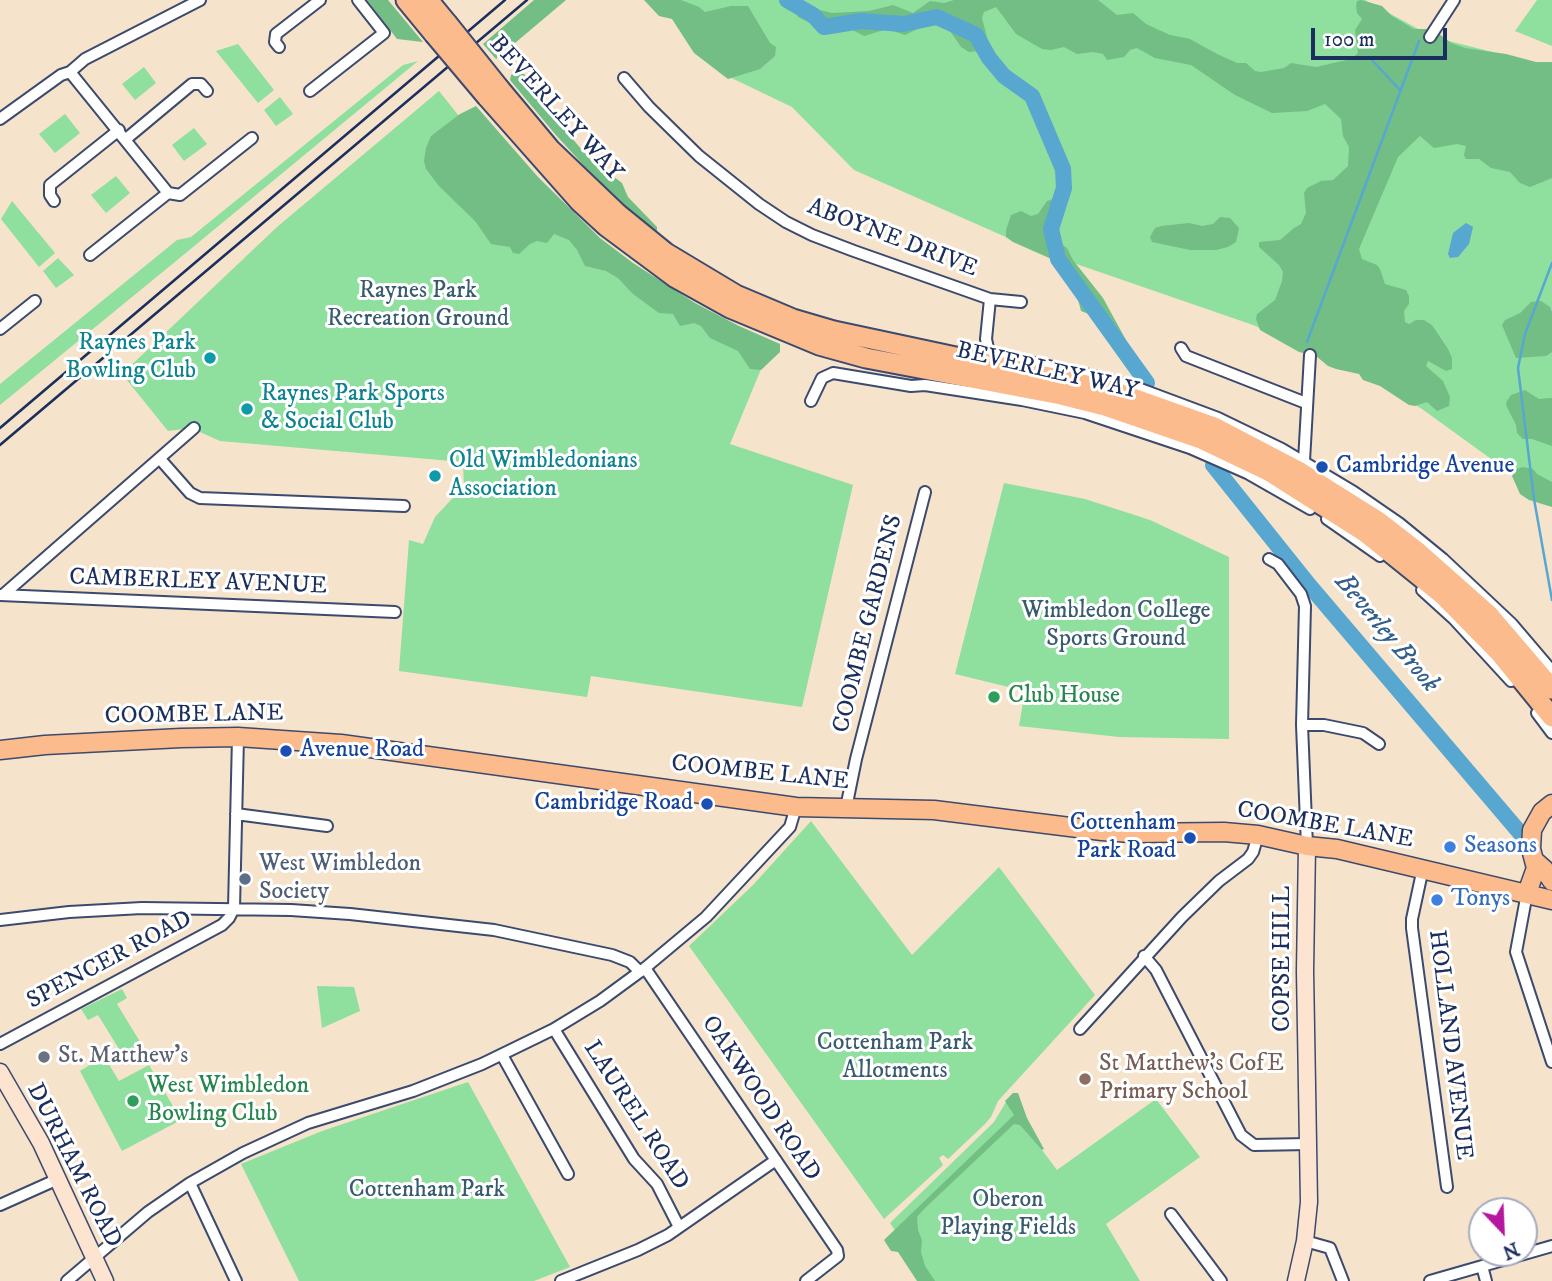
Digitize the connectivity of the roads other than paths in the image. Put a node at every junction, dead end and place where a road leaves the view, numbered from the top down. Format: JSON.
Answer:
{"nodes":[{"id":1,"x":200,"y":0,"type":"edge"},
{"id":2,"x":320,"y":0,"type":"edge"},
{"id":3,"x":358,"y":0,"type":"edge"},
{"id":4,"x":406,"y":0,"type":"edge"},
{"id":5,"x":428,"y":0,"type":"edge"},
{"id":6,"x":1454,"y":0,"type":"edge"},
{"id":7,"x":440,"y":29,"type":"junction"},
{"id":8,"x":1430,"y":37,"type":"dead end"},
{"id":9,"x":279,"y":47,"type":"dead end"},
{"id":10,"x":70,"y":72,"type":"junction"},
{"id":11,"x":624,"y":78,"type":"dead end"},
{"id":12,"x":310,"y":90,"type":"dead end"},
{"id":13,"x":207,"y":91,"type":"dead end"},
{"id":14,"x":493,"y":93,"type":"junction"},
{"id":15,"x":0,"y":119,"type":"edge"},
{"id":16,"x":122,"y":134,"type":"junction"},
{"id":17,"x":252,"y":138,"type":"dead end"},
{"id":18,"x":168,"y":192,"type":"junction"},
{"id":19,"x":54,"y":201,"type":"dead end"},
{"id":20,"x":90,"y":255,"type":"dead end"},
{"id":21,"x":990,"y":299,"type":"junction"},
{"id":22,"x":35,"y":301,"type":"dead end"},
{"id":23,"x":1021,"y":302,"type":"dead end"},
{"id":24,"x":0,"y":329,"type":"edge"},
{"id":25,"x":1181,"y":348,"type":"dead end"},
{"id":26,"x":989,"y":353,"type":"junction"},
{"id":27,"x":1310,"y":355,"type":"dead end"},
{"id":28,"x":964,"y":359,"type":"junction"},
{"id":29,"x":889,"y":362,"type":"junction"},
{"id":30,"x":925,"y":385,"type":"junction"},
{"id":31,"x":811,"y":401,"type":"dead end"},
{"id":32,"x":1306,"y":403,"type":"junction"},
{"id":33,"x":194,"y":429,"type":"dead end"},
{"id":34,"x":160,"y":459,"type":"junction"},
{"id":35,"x":1304,"y":461,"type":"junction"},
{"id":36,"x":925,"y":492,"type":"dead end"},
{"id":37,"x":404,"y":506,"type":"dead end"},
{"id":38,"x":1269,"y":559,"type":"dead end"},
{"id":39,"x":2,"y":594,"type":"edge"},
{"id":40,"x":395,"y":612,"type":"dead end"},
{"id":41,"x":1552,"y":671,"type":"edge"},
{"id":42,"x":1552,"y":689,"type":"edge"},
{"id":43,"x":1552,"y":717,"type":"edge"},
{"id":44,"x":1302,"y":724,"type":"junction"},
{"id":45,"x":1552,"y":733,"type":"edge"},
{"id":46,"x":238,"y":737,"type":"junction"},
{"id":47,"x":1379,"y":744,"type":"dead end"},
{"id":48,"x":0,"y":750,"type":"edge"},
{"id":49,"x":1552,"y":804,"type":"edge"},
{"id":50,"x":796,"y":807,"type":"junction"},
{"id":51,"x":846,"y":808,"type":"junction"},
{"id":52,"x":236,"y":814,"type":"junction"},
{"id":53,"x":327,"y":826,"type":"dead end"},
{"id":54,"x":1258,"y":835,"type":"junction"},
{"id":55,"x":1307,"y":846,"type":"junction"},
{"id":56,"x":1536,"y":862,"type":"junction"},
{"id":57,"x":1423,"y":868,"type":"junction"},
{"id":58,"x":1552,"y":881,"type":"edge"},
{"id":59,"x":1527,"y":893,"type":"junction"},
{"id":60,"x":1552,"y":900,"type":"edge"},
{"id":61,"x":234,"y":908,"type":"junction"},
{"id":62,"x":0,"y":920,"type":"edge"},
{"id":63,"x":1144,"y":956,"type":"junction"},
{"id":64,"x":642,"y":970,"type":"junction"},
{"id":65,"x":554,"y":1029,"type":"junction"},
{"id":66,"x":1080,"y":1029,"type":"dead end"},
{"id":67,"x":0,"y":1044,"type":"edge"},
{"id":68,"x":502,"y":1055,"type":"junction"},
{"id":69,"x":1552,"y":1062,"type":"edge"},
{"id":70,"x":0,"y":1073,"type":"edge"},
{"id":71,"x":1308,"y":1144,"type":"junction"},
{"id":72,"x":776,"y":1160,"type":"junction"},
{"id":73,"x":568,"y":1174,"type":"dead end"},
{"id":74,"x":58,"y":1179,"type":"junction"},
{"id":75,"x":190,"y":1183,"type":"junction"},
{"id":76,"x":1447,"y":1187,"type":"dead end"},
{"id":77,"x":0,"y":1205,"type":"edge"},
{"id":78,"x":1171,"y":1214,"type":"dead end"},
{"id":79,"x":679,"y":1227,"type":"junction"},
{"id":80,"x":1305,"y":1241,"type":"junction"},
{"id":81,"x":93,"y":1256,"type":"junction"},
{"id":82,"x":1479,"y":1267,"type":"edge"},
{"id":83,"x":66,"y":1281,"type":"edge"},
{"id":84,"x":105,"y":1281,"type":"edge"},
{"id":85,"x":236,"y":1281,"type":"edge"},
{"id":86,"x":561,"y":1281,"type":"edge"},
{"id":87,"x":806,"y":1281,"type":"edge"},
{"id":88,"x":1221,"y":1281,"type":"edge"},
{"id":89,"x":1296,"y":1281,"type":"edge"},
{"id":90,"x":1343,"y":1281,"type":"edge"},
{"id":91,"x":1430,"y":1281,"type":"edge"}],
"edges":[{"from":1,"to":10,"type":"street"},
{"from":2,"to":9,"type":"street"},
{"from":3,"to":12,"type":"street"},
{"from":4,"to":7,"type":"highway","name":"BEVERLEY WAY"},
{"from":5,"to":7,"type":"highway","name":"BEVERLEY WAY"},
{"from":6,"to":8,"type":"street"},
{"from":7,"to":14,"type":"highway","name":"BEVERLEY WAY","bridge":true},
{"from":10,"to":15,"type":"street"},
{"from":10,"to":16,"type":"street"},
{"from":11,"to":21,"type":"street","name":"ABOYNE DRIVE"},
{"from":13,"to":16,"type":"street"},
{"from":14,"to":28,"type":"highway","name":"BEVERLEY WAY"},
{"from":14,"to":29,"type":"highway","name":"BEVERLEY WAY"},
{"from":16,"to":18,"type":"street"},
{"from":16,"to":19,"type":"street"},
{"from":17,"to":18,"type":"street"},
{"from":18,"to":20,"type":"street"},
{"from":21,"to":23,"type":"street","name":"ABOYNE DRIVE"},
{"from":21,"to":26,"type":"street"},
{"from":22,"to":24,"type":"street"},
{"from":25,"to":32,"type":"street"},
{"from":26,"to":28,"type":"street","name":"BEVERLEY WAY"},
{"from":26,"to":35,"type":"street","name":"BEVERLEY WAY"},
{"from":27,"to":32,"type":"street"},
{"from":28,"to":42,"type":"highway","name":"BEVERLEY WAY"},
{"from":29,"to":30,"type":"street","name":"BEVERLEY WAY"},
{"from":29,"to":43,"type":"highway","name":"BEVERLEY WAY"},
{"from":30,"to":31,"type":"street","name":"BEVERLEY WAY"},
{"from":30,"to":45,"type":"street","name":"BEVERLEY WAY"},
{"from":32,"to":35,"type":"street"},
{"from":33,"to":34,"type":"street"},
{"from":34,"to":37,"type":"street"},
{"from":34,"to":39,"type":"street"},
{"from":35,"to":41,"type":"street","name":"BEVERLEY WAY"},
{"from":36,"to":51,"type":"street","name":"COOMBE GARDENS"},
{"from":38,"to":44,"type":"street"},
{"from":39,"to":40,"type":"street","name":"CAMBERLEY AVENUE"},
{"from":44,"to":47,"type":"street"},
{"from":44,"to":55,"type":"street"},
{"from":46,"to":48,"type":"main road","name":"COOMBE LANE"},
{"from":46,"to":50,"type":"main road","name":"COOMBE LANE"},
{"from":46,"to":52,"type":"street"},
{"from":49,"to":56,"type":"main road"},
{"from":50,"to":51,"type":"main road","name":"COOMBE LANE"},
{"from":50,"to":64,"type":"street"},
{"from":51,"to":54,"type":"main road","name":"COOMBE LANE"},
{"from":52,"to":53,"type":"street"},
{"from":52,"to":61,"type":"street"},
{"from":54,"to":55,"type":"main road","name":"COOMBE LANE"},
{"from":54,"to":63,"type":"street"},
{"from":55,"to":57,"type":"main road","name":"COOMBE LANE"},
{"from":55,"to":71,"type":"street","name":"COPSE HILL"},
{"from":56,"to":58,"type":"main road"},
{"from":56,"to":59,"type":"main road"},
{"from":57,"to":59,"type":"main road","name":"COOMBE LANE"},
{"from":57,"to":76,"type":"street","name":"HOLLAND AVENUE"},
{"from":59,"to":60,"type":"main road","name":"COOMBE LANE"},
{"from":59,"to":69,"type":"street"},
{"from":61,"to":62,"type":"street"},
{"from":61,"to":64,"type":"street"},
{"from":61,"to":67,"type":"street","name":"SPENCER ROAD"},
{"from":63,"to":66,"type":"street"},
{"from":63,"to":71,"type":"street"},
{"from":64,"to":65,"type":"street"},
{"from":64,"to":72,"type":"street","name":"OAKWOOD ROAD"},
{"from":65,"to":68,"type":"street"},
{"from":65,"to":79,"type":"street","name":"LAUREL ROAD"},
{"from":68,"to":73,"type":"street"},
{"from":68,"to":75,"type":"street"},
{"from":70,"to":74,"type":"street","name":"DURHAM ROAD"},
{"from":71,"to":80,"type":"street","name":"COPSE HILL"},
{"from":72,"to":79,"type":"street"},
{"from":72,"to":87,"type":"street","name":"OAKWOOD ROAD"},
{"from":74,"to":77,"type":"street"},
{"from":74,"to":81,"type":"street","name":"DURHAM ROAD"},
{"from":75,"to":81,"type":"street"},
{"from":75,"to":85,"type":"street"},
{"from":78,"to":88,"type":"street"},
{"from":79,"to":86,"type":"street"},
{"from":80,"to":89,"type":"street","name":"COPSE HILL"},
{"from":80,"to":90,"type":"street"},
{"from":81,"to":83,"type":"street"},
{"from":81,"to":84,"type":"street","name":"DURHAM ROAD"},
{"from":82,"to":91,"type":"street"}]}
